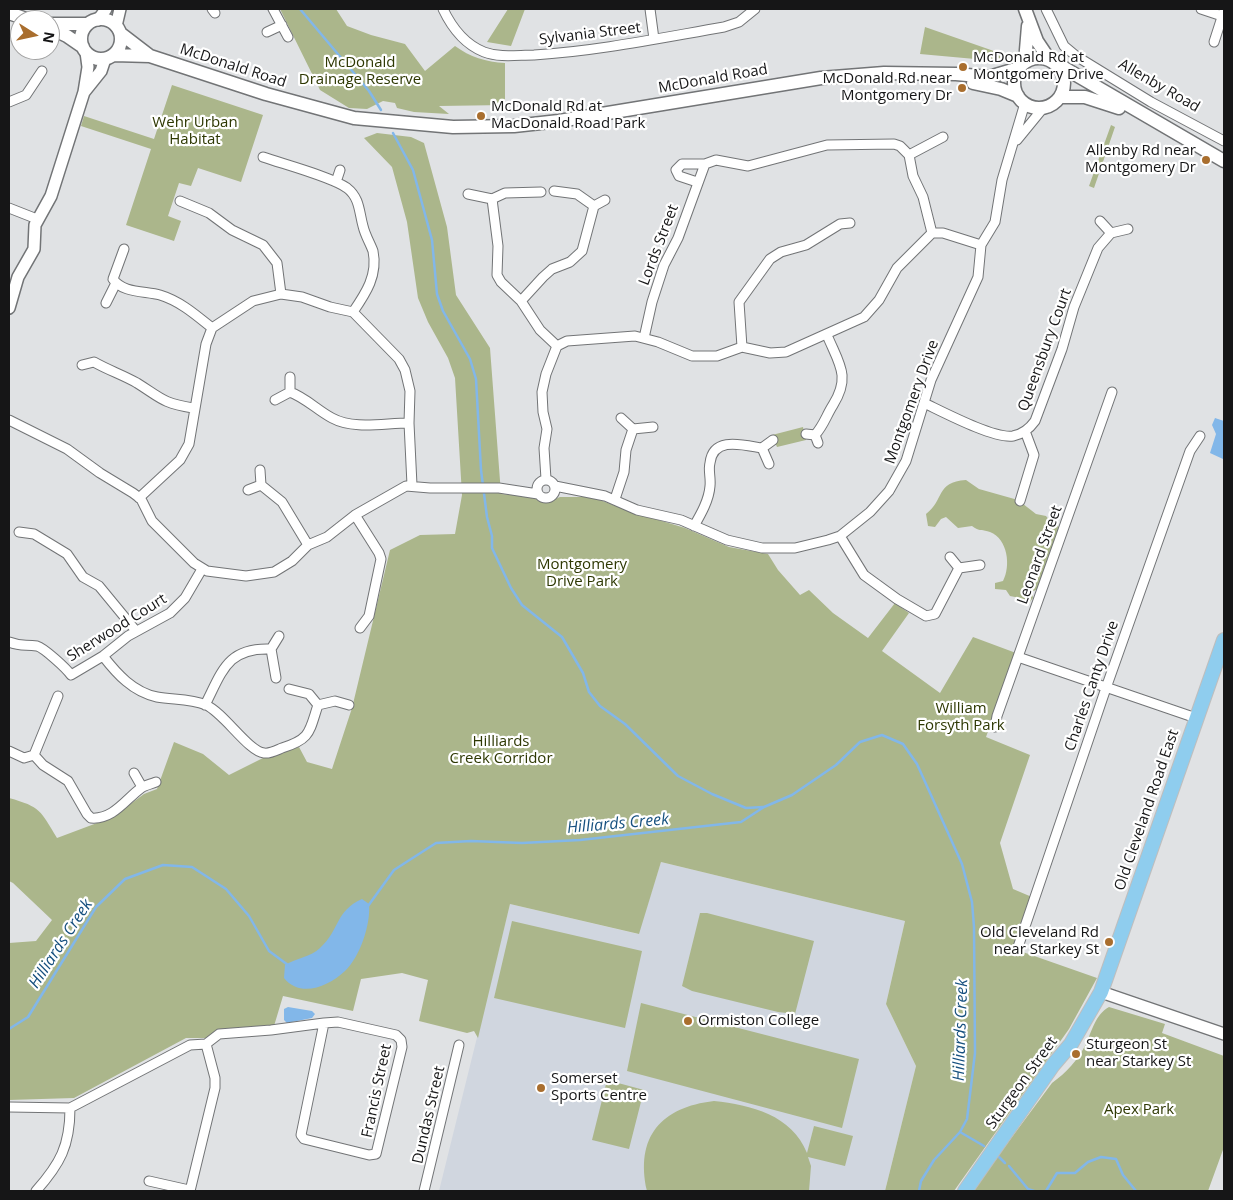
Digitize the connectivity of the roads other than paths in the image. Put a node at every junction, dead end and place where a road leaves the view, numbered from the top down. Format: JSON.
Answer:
{"nodes":[{"id":1,"x":106,"y":9,"type":"edge"},
{"id":2,"x":120,"y":9,"type":"edge"},
{"id":3,"x":273,"y":9,"type":"edge"},
{"id":4,"x":443,"y":9,"type":"edge"},
{"id":5,"x":650,"y":9,"type":"edge"},
{"id":6,"x":755,"y":9,"type":"edge"},
{"id":7,"x":1046,"y":9,"type":"edge"},
{"id":8,"x":1201,"y":9,"type":"edge"},
{"id":9,"x":1027,"y":12,"type":"edge"},
{"id":10,"x":1223,"y":13,"type":"edge"},
{"id":11,"x":93,"y":22,"type":"junction"},
{"id":12,"x":60,"y":24,"type":"edge"},
{"id":13,"x":282,"y":25,"type":"junction"},
{"id":14,"x":118,"y":29,"type":"junction"},
{"id":15,"x":60,"y":32,"type":"edge"},
{"id":16,"x":267,"y":32,"type":"dead end"},
{"id":17,"x":288,"y":37,"type":"dead end"},
{"id":18,"x":654,"y":39,"type":"junction"},
{"id":19,"x":1214,"y":42,"type":"dead end"},
{"id":20,"x":84,"y":50,"type":"junction"},
{"id":21,"x":150,"y":56,"type":"junction"},
{"id":22,"x":109,"y":57,"type":"junction"},
{"id":23,"x":1051,"y":61,"type":"junction"},
{"id":24,"x":1022,"y":65,"type":"junction"},
{"id":25,"x":37,"y":73,"type":"dead end"},
{"id":26,"x":931,"y":74,"type":"junction"},
{"id":27,"x":84,"y":92,"type":"junction"},
{"id":28,"x":1060,"y":97,"type":"junction"},
{"id":29,"x":1022,"y":100,"type":"junction"},
{"id":30,"x":9,"y":102,"type":"edge"},
{"id":31,"x":1044,"y":107,"type":"junction"},
{"id":32,"x":1150,"y":120,"type":"junction"},
{"id":33,"x":943,"y":137,"type":"dead end"},
{"id":34,"x":1224,"y":141,"type":"edge"},
{"id":35,"x":1012,"y":146,"type":"junction"},
{"id":36,"x":280,"y":151,"type":"dead end"},
{"id":37,"x":909,"y":155,"type":"junction"},
{"id":38,"x":263,"y":157,"type":"dead end"},
{"id":39,"x":1224,"y":159,"type":"edge"},
{"id":40,"x":276,"y":161,"type":"junction"},
{"id":41,"x":705,"y":164,"type":"junction"},
{"id":42,"x":340,"y":170,"type":"dead end"},
{"id":43,"x":336,"y":182,"type":"junction"},
{"id":44,"x":697,"y":182,"type":"junction"},
{"id":45,"x":534,"y":190,"type":"dead end"},
{"id":46,"x":554,"y":191,"type":"dead end"},
{"id":47,"x":468,"y":194,"type":"dead end"},
{"id":48,"x":492,"y":198,"type":"junction"},
{"id":49,"x":605,"y":200,"type":"dead end"},
{"id":50,"x":180,"y":201,"type":"dead end"},
{"id":51,"x":594,"y":206,"type":"junction"},
{"id":52,"x":9,"y":208,"type":"edge"},
{"id":53,"x":839,"y":214,"type":"dead end"},
{"id":54,"x":37,"y":219,"type":"junction"},
{"id":55,"x":1100,"y":221,"type":"dead end"},
{"id":56,"x":1128,"y":229,"type":"dead end"},
{"id":57,"x":932,"y":233,"type":"junction"},
{"id":58,"x":1111,"y":233,"type":"junction"},
{"id":59,"x":981,"y":245,"type":"junction"},
{"id":60,"x":124,"y":249,"type":"dead end"},
{"id":61,"x":116,"y":283,"type":"junction"},
{"id":62,"x":281,"y":294,"type":"junction"},
{"id":63,"x":521,"y":300,"type":"junction"},
{"id":64,"x":106,"y":303,"type":"dead end"},
{"id":65,"x":9,"y":308,"type":"edge"},
{"id":66,"x":353,"y":312,"type":"junction"},
{"id":67,"x":212,"y":328,"type":"junction"},
{"id":68,"x":827,"y":335,"type":"junction"},
{"id":69,"x":644,"y":338,"type":"junction"},
{"id":70,"x":557,"y":346,"type":"junction"},
{"id":71,"x":742,"y":347,"type":"junction"},
{"id":72,"x":98,"y":352,"type":"dead end"},
{"id":73,"x":94,"y":362,"type":"junction"},
{"id":74,"x":82,"y":365,"type":"dead end"},
{"id":75,"x":290,"y":377,"type":"dead end"},
{"id":76,"x":290,"y":392,"type":"junction"},
{"id":77,"x":1112,"y":392,"type":"dead end"},
{"id":78,"x":275,"y":400,"type":"dead end"},
{"id":79,"x":924,"y":403,"type":"junction"},
{"id":80,"x":193,"y":408,"type":"junction"},
{"id":81,"x":621,"y":418,"type":"dead end"},
{"id":82,"x":9,"y":420,"type":"edge"},
{"id":83,"x":409,"y":423,"type":"junction"},
{"id":84,"x":9,"y":426,"type":"edge"},
{"id":85,"x":652,"y":427,"type":"dead end"},
{"id":86,"x":28,"y":429,"type":"junction"},
{"id":87,"x":633,"y":429,"type":"junction"},
{"id":88,"x":1025,"y":431,"type":"junction"},
{"id":89,"x":1200,"y":436,"type":"dead end"},
{"id":90,"x":813,"y":437,"type":"dead end"},
{"id":91,"x":773,"y":440,"type":"dead end"},
{"id":92,"x":762,"y":448,"type":"junction"},
{"id":93,"x":769,"y":464,"type":"dead end"},
{"id":94,"x":260,"y":470,"type":"dead end"},
{"id":95,"x":261,"y":485,"type":"junction"},
{"id":96,"x":412,"y":485,"type":"junction"},
{"id":97,"x":541,"y":486,"type":"junction"},
{"id":98,"x":248,"y":490,"type":"dead end"},
{"id":99,"x":554,"y":490,"type":"junction"},
{"id":100,"x":139,"y":498,"type":"junction"},
{"id":101,"x":615,"y":499,"type":"junction"},
{"id":102,"x":1020,"y":501,"type":"dead end"},
{"id":103,"x":355,"y":515,"type":"junction"},
{"id":104,"x":694,"y":526,"type":"junction"},
{"id":105,"x":18,"y":532,"type":"dead end"},
{"id":106,"x":840,"y":536,"type":"junction"},
{"id":107,"x":308,"y":545,"type":"junction"},
{"id":108,"x":950,"y":557,"type":"dead end"},
{"id":109,"x":980,"y":565,"type":"dead end"},
{"id":110,"x":960,"y":568,"type":"junction"},
{"id":111,"x":202,"y":569,"type":"junction"},
{"id":112,"x":360,"y":628,"type":"dead end"},
{"id":113,"x":136,"y":631,"type":"junction"},
{"id":114,"x":279,"y":636,"type":"dead end"},
{"id":115,"x":1224,"y":640,"type":"edge"},
{"id":116,"x":9,"y":642,"type":"edge"},
{"id":117,"x":271,"y":649,"type":"junction"},
{"id":118,"x":102,"y":656,"type":"junction"},
{"id":119,"x":1018,"y":657,"type":"junction"},
{"id":120,"x":276,"y":678,"type":"dead end"},
{"id":121,"x":1106,"y":688,"type":"junction"},
{"id":122,"x":289,"y":689,"type":"dead end"},
{"id":123,"x":58,"y":696,"type":"dead end"},
{"id":124,"x":205,"y":705,"type":"junction"},
{"id":125,"x":318,"y":705,"type":"junction"},
{"id":126,"x":349,"y":705,"type":"dead end"},
{"id":127,"x":1196,"y":718,"type":"junction"},
{"id":128,"x":995,"y":727,"type":"dead end"},
{"id":129,"x":9,"y":751,"type":"edge"},
{"id":130,"x":34,"y":755,"type":"junction"},
{"id":131,"x":134,"y":773,"type":"dead end"},
{"id":132,"x":156,"y":782,"type":"dead end"},
{"id":133,"x":142,"y":787,"type":"junction"},
{"id":134,"x":1018,"y":947,"type":"dead end"},
{"id":135,"x":1101,"y":992,"type":"junction"},
{"id":136,"x":324,"y":1023,"type":"junction"},
{"id":137,"x":1224,"y":1034,"type":"edge"},
{"id":138,"x":206,"y":1044,"type":"junction"},
{"id":139,"x":459,"y":1045,"type":"dead end"},
{"id":140,"x":9,"y":1107,"type":"edge"},
{"id":141,"x":70,"y":1108,"type":"junction"},
{"id":142,"x":149,"y":1181,"type":"dead end"},
{"id":143,"x":36,"y":1191,"type":"edge"},
{"id":144,"x":190,"y":1191,"type":"edge"},
{"id":145,"x":424,"y":1191,"type":"edge"},
{"id":146,"x":965,"y":1191,"type":"edge"}],
"edges":[{"from":1,"to":11,"type":"street"},
{"from":2,"to":14,"type":"street"},
{"from":3,"to":13,"type":"street"},
{"from":4,"to":18,"type":"street","name":"Sylvania Street"},
{"from":5,"to":18,"type":"street"},
{"from":6,"to":18,"type":"street","name":"Sylvania Street"},
{"from":7,"to":34,"type":"street","name":"Allenby Road"},
{"from":8,"to":10,"type":"street"},
{"from":9,"to":23,"type":"main road"},
{"from":9,"to":24,"type":"main road"},
{"from":10,"to":19,"type":"street"},
{"from":11,"to":12,"type":"main road"},
{"from":11,"to":14,"type":"main road"},
{"from":11,"to":20,"type":"main road"},
{"from":13,"to":16,"type":"street"},
{"from":13,"to":17,"type":"street"},
{"from":14,"to":21,"type":"main road","name":"McDonald Road"},
{"from":14,"to":22,"type":"main road"},
{"from":15,"to":20,"type":"main road"},
{"from":20,"to":22,"type":"main road"},
{"from":20,"to":27,"type":"street"},
{"from":21,"to":22,"type":"main road","name":"McDonald Road"},
{"from":21,"to":26,"type":"main road","name":"McDonald Road"},
{"from":22,"to":27,"type":"street"},
{"from":23,"to":24,"type":"main road"},
{"from":23,"to":28,"type":"main road"},
{"from":23,"to":32,"type":"main road"},
{"from":24,"to":26,"type":"main road","name":"McDonald Road"},
{"from":24,"to":29,"type":"main road"},
{"from":25,"to":30,"type":"street"},
{"from":26,"to":29,"type":"main road","name":"McDonald Road"},
{"from":27,"to":54,"type":"street"},
{"from":28,"to":31,"type":"main road"},
{"from":28,"to":32,"type":"main road"},
{"from":29,"to":31,"type":"main road"},
{"from":29,"to":35,"type":"street","name":"Montgomery Drive"},
{"from":31,"to":35,"type":"street","name":"Montgomery Drive"},
{"from":32,"to":39,"type":"main road"},
{"from":33,"to":37,"type":"street"},
{"from":35,"to":59,"type":"street","name":"Montgomery Drive"},
{"from":36,"to":40,"type":"street"},
{"from":37,"to":41,"type":"street"},
{"from":37,"to":57,"type":"street"},
{"from":38,"to":40,"type":"street"},
{"from":40,"to":43,"type":"street"},
{"from":41,"to":44,"type":"street","name":"Lords Street"},
{"from":41,"to":44,"type":"street"},
{"from":42,"to":43,"type":"street"},
{"from":43,"to":66,"type":"street"},
{"from":44,"to":69,"type":"street","name":"Lords Street"},
{"from":45,"to":48,"type":"street"},
{"from":46,"to":51,"type":"street"},
{"from":47,"to":48,"type":"street"},
{"from":48,"to":63,"type":"street"},
{"from":49,"to":51,"type":"street"},
{"from":50,"to":62,"type":"street"},
{"from":51,"to":63,"type":"street"},
{"from":52,"to":54,"type":"street"},
{"from":53,"to":71,"type":"street"},
{"from":54,"to":65,"type":"street"},
{"from":55,"to":58,"type":"street"},
{"from":56,"to":58,"type":"street"},
{"from":57,"to":59,"type":"street"},
{"from":57,"to":68,"type":"street"},
{"from":58,"to":88,"type":"street","name":"Queensbury Court"},
{"from":59,"to":79,"type":"street","name":"Montgomery Drive"},
{"from":60,"to":61,"type":"street"},
{"from":61,"to":64,"type":"street"},
{"from":61,"to":67,"type":"street"},
{"from":62,"to":66,"type":"street"},
{"from":62,"to":67,"type":"street"},
{"from":63,"to":70,"type":"street"},
{"from":66,"to":83,"type":"street"},
{"from":67,"to":80,"type":"street"},
{"from":68,"to":71,"type":"street"},
{"from":68,"to":90,"type":"street"},
{"from":69,"to":70,"type":"street"},
{"from":69,"to":71,"type":"street"},
{"from":70,"to":97,"type":"street"},
{"from":72,"to":73,"type":"street"},
{"from":73,"to":74,"type":"street"},
{"from":73,"to":80,"type":"street"},
{"from":75,"to":76,"type":"street"},
{"from":76,"to":78,"type":"street"},
{"from":76,"to":83,"type":"street"},
{"from":77,"to":119,"type":"street","name":"Leonard Street"},
{"from":79,"to":88,"type":"street","name":"Queensbury Court"},
{"from":79,"to":106,"type":"street","name":"Montgomery Drive"},
{"from":80,"to":100,"type":"street"},
{"from":81,"to":87,"type":"street"},
{"from":82,"to":86,"type":"street"},
{"from":83,"to":96,"type":"street"},
{"from":84,"to":86,"type":"street"},
{"from":85,"to":87,"type":"street"},
{"from":86,"to":100,"type":"street"},
{"from":87,"to":101,"type":"street"},
{"from":88,"to":102,"type":"street"},
{"from":89,"to":121,"type":"street","name":"Charles Canty Drive"},
{"from":91,"to":92,"type":"street"},
{"from":92,"to":93,"type":"street"},
{"from":92,"to":104,"type":"street"},
{"from":94,"to":95,"type":"street"},
{"from":95,"to":98,"type":"street"},
{"from":95,"to":107,"type":"street"},
{"from":96,"to":97,"type":"street"},
{"from":96,"to":103,"type":"street"},
{"from":97,"to":99,"type":"street"},
{"from":97,"to":99,"type":"street"},
{"from":99,"to":101,"type":"street","name":"Montgomery Drive"},
{"from":100,"to":111,"type":"street"},
{"from":101,"to":104,"type":"street","name":"Montgomery Drive"},
{"from":103,"to":107,"type":"street"},
{"from":103,"to":112,"type":"street"},
{"from":104,"to":106,"type":"street","name":"Montgomery Drive"},
{"from":105,"to":113,"type":"street"},
{"from":106,"to":110,"type":"street"},
{"from":107,"to":111,"type":"street"},
{"from":108,"to":110,"type":"street"},
{"from":109,"to":110,"type":"street"},
{"from":111,"to":113,"type":"street","name":"Sherwood Court"},
{"from":113,"to":118,"type":"street","name":"Sherwood Court"},
{"from":114,"to":117,"type":"street"},
{"from":115,"to":127,"type":"main road","name":"Old Cleveland Road East"},
{"from":116,"to":118,"type":"street","name":"Sherwood Court"},
{"from":117,"to":120,"type":"street"},
{"from":117,"to":124,"type":"street"},
{"from":118,"to":124,"type":"street"},
{"from":119,"to":121,"type":"street"},
{"from":119,"to":128,"type":"street","name":"Leonard Street"},
{"from":121,"to":127,"type":"street"},
{"from":121,"to":134,"type":"street","name":"Charles Canty Drive"},
{"from":122,"to":125,"type":"street"},
{"from":123,"to":130,"type":"street"},
{"from":124,"to":125,"type":"street"},
{"from":125,"to":126,"type":"street"},
{"from":127,"to":135,"type":"main road","name":"Old Cleveland Road East"},
{"from":129,"to":130,"type":"street"},
{"from":130,"to":133,"type":"street"},
{"from":131,"to":133,"type":"street"},
{"from":132,"to":133,"type":"street"},
{"from":135,"to":137,"type":"street"},
{"from":135,"to":146,"type":"main road","name":"Sturgeon Street"},
{"from":136,"to":136,"type":"street","name":"Francis Street"},
{"from":136,"to":138,"type":"street","name":"Francis Street"},
{"from":138,"to":141,"type":"street","name":"Francis Street"},
{"from":138,"to":144,"type":"street"},
{"from":139,"to":145,"type":"street","name":"Dundas Street"},
{"from":140,"to":141,"type":"street","name":"Francis Street"},
{"from":141,"to":143,"type":"street"},
{"from":142,"to":144,"type":"street"}]}
